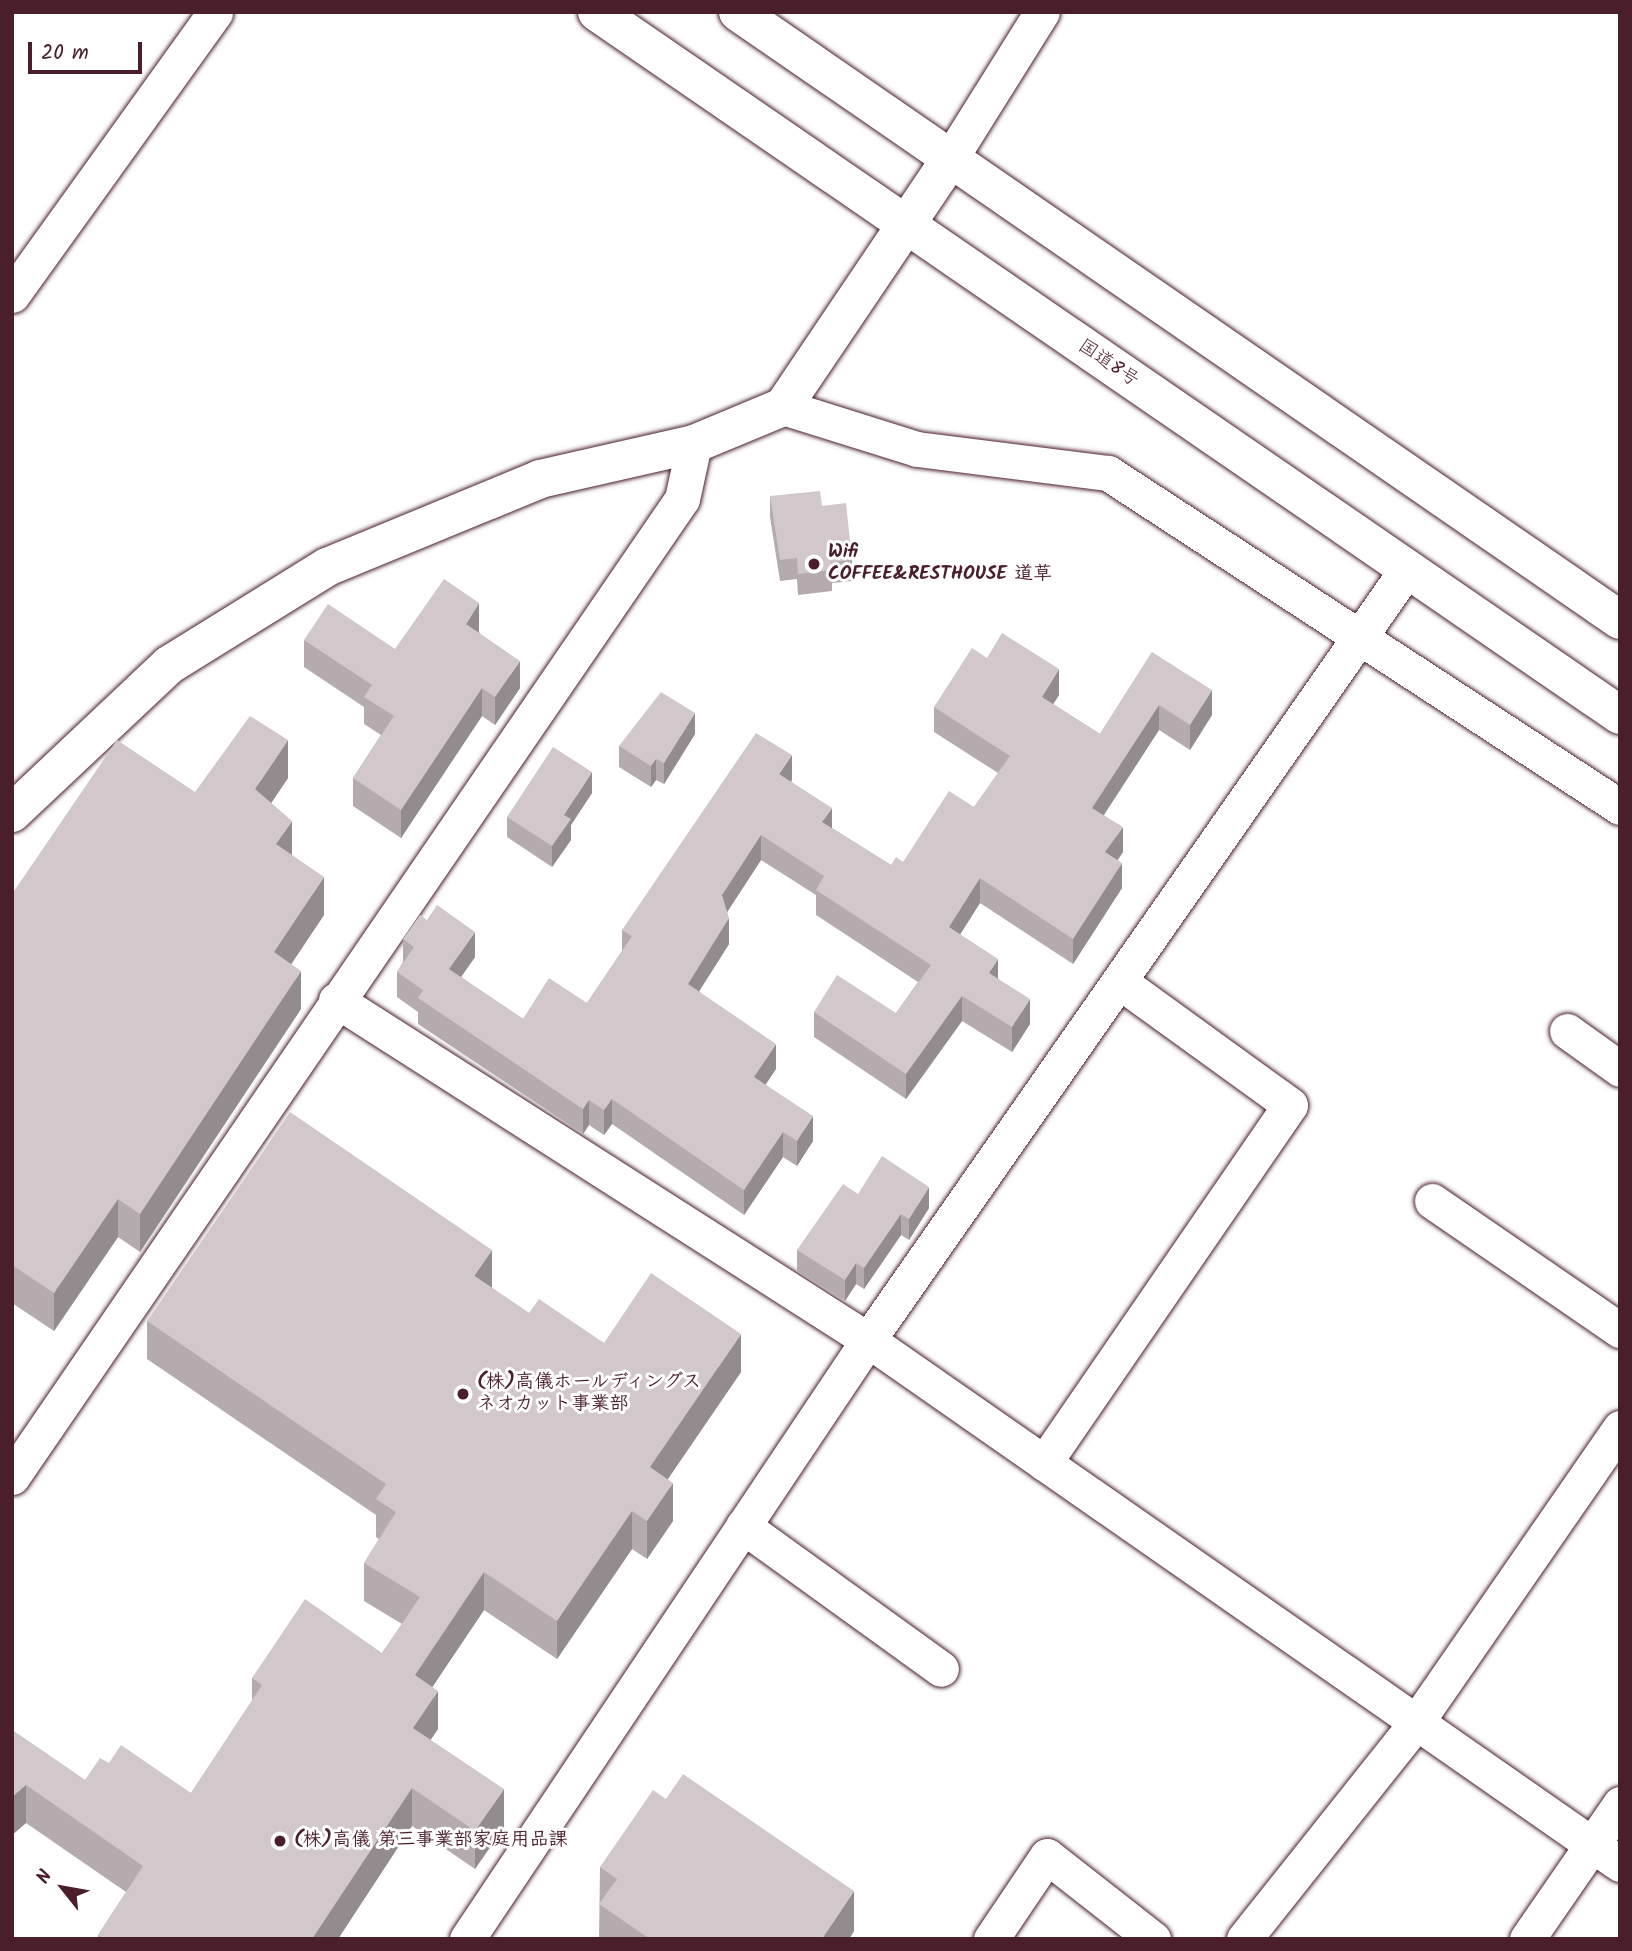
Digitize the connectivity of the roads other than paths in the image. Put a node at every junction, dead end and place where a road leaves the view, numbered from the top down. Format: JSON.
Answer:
{"nodes":[{"id":1,"x":215,"y":12,"type":"edge"},
{"id":2,"x":597,"y":12,"type":"edge"},
{"id":3,"x":738,"y":12,"type":"edge"},
{"id":4,"x":1042,"y":12,"type":"edge"},
{"id":5,"x":950,"y":159,"type":"junction"},
{"id":6,"x":908,"y":226,"type":"junction"},
{"id":7,"x":12,"y":295,"type":"edge"},
{"id":8,"x":783,"y":407,"type":"junction"},
{"id":9,"x":694,"y":444,"type":"junction"},
{"id":10,"x":1407,"y":569,"type":"junction"},
{"id":11,"x":1620,"y":620,"type":"edge"},
{"id":12,"x":1361,"y":635,"type":"junction"},
{"id":13,"x":1620,"y":715,"type":"edge"},
{"id":14,"x":1620,"y":807,"type":"edge"},
{"id":15,"x":12,"y":813,"type":"edge"},
{"id":16,"x":1119,"y":981,"type":"junction"},
{"id":17,"x":336,"y":1000,"type":"junction"},
{"id":18,"x":1567,"y":1031,"type":"dead end"},
{"id":19,"x":1620,"y":1069,"type":"edge"},
{"id":20,"x":1432,"y":1201,"type":"dead end"},
{"id":21,"x":1620,"y":1330,"type":"edge"},
{"id":22,"x":868,"y":1340,"type":"junction"},
{"id":23,"x":1620,"y":1428,"type":"edge"},
{"id":24,"x":1044,"y":1463,"type":"junction"},
{"id":25,"x":12,"y":1477,"type":"edge"},
{"id":26,"x":743,"y":1526,"type":"junction"},
{"id":27,"x":941,"y":1669,"type":"dead end"},
{"id":28,"x":1415,"y":1724,"type":"junction"},
{"id":29,"x":1620,"y":1804,"type":"edge"},
{"id":30,"x":1606,"y":1854,"type":"edge"},
{"id":31,"x":467,"y":1939,"type":"edge"},
{"id":32,"x":991,"y":1939,"type":"edge"},
{"id":33,"x":1153,"y":1939,"type":"edge"},
{"id":34,"x":1244,"y":1939,"type":"edge"},
{"id":35,"x":1527,"y":1939,"type":"edge"}],
"edges":[{"from":1,"to":7,"type":"street"},
{"from":2,"to":6,"type":"main road","name":"国道8号"},
{"from":3,"to":5,"type":"main road"},
{"from":4,"to":5,"type":"street"},
{"from":5,"to":6,"type":"main road"},
{"from":5,"to":11,"type":"main road"},
{"from":6,"to":8,"type":"main road"},
{"from":6,"to":10,"type":"main road","name":"国道8号"},
{"from":8,"to":9,"type":"main road"},
{"from":8,"to":12,"type":"street"},
{"from":9,"to":15,"type":"main road"},
{"from":9,"to":17,"type":"street"},
{"from":10,"to":12,"type":"street"},
{"from":10,"to":13,"type":"main road","name":"国道8号"},
{"from":12,"to":14,"type":"street"},
{"from":12,"to":16,"type":"street"},
{"from":16,"to":22,"type":"street"},
{"from":16,"to":24,"type":"street"},
{"from":17,"to":22,"type":"street"},
{"from":17,"to":25,"type":"street"},
{"from":18,"to":19,"type":"street"},
{"from":20,"to":21,"type":"street"},
{"from":22,"to":24,"type":"street"},
{"from":22,"to":26,"type":"street"},
{"from":23,"to":28,"type":"street"},
{"from":24,"to":28,"type":"street"},
{"from":26,"to":27,"type":"street"},
{"from":26,"to":31,"type":"street"},
{"from":28,"to":30,"type":"street"},
{"from":28,"to":34,"type":"street"},
{"from":29,"to":30,"type":"street"},
{"from":30,"to":35,"type":"street"},
{"from":32,"to":33,"type":"street"}]}
